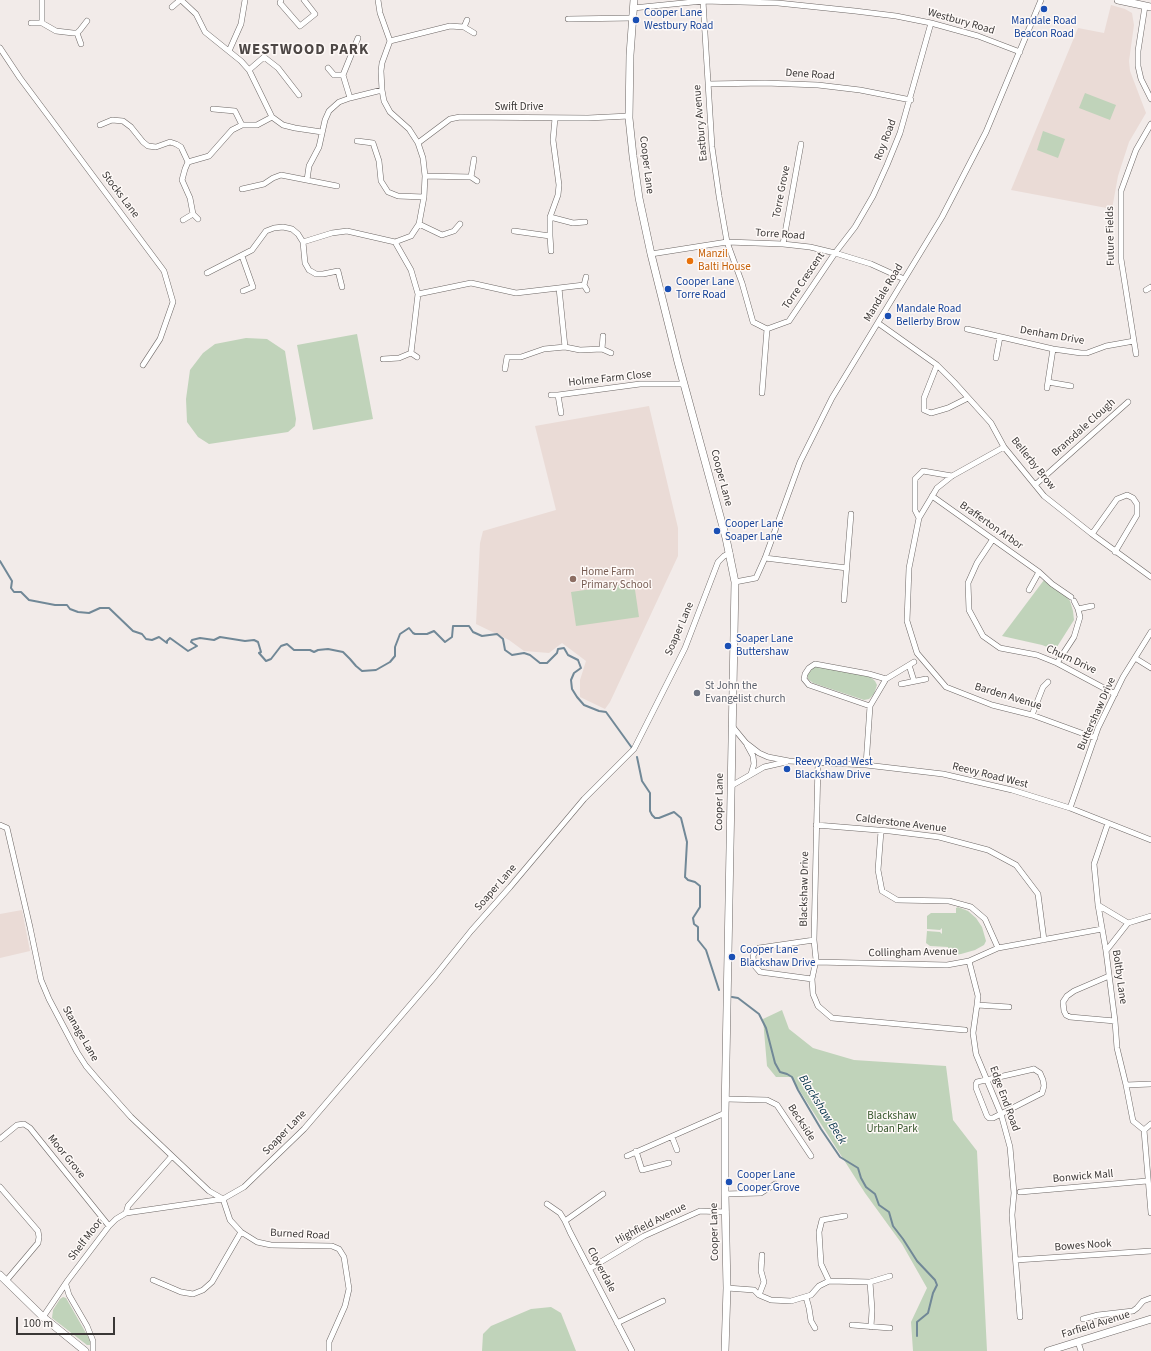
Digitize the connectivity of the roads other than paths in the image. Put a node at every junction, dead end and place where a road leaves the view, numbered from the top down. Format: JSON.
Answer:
{"nodes":[{"id":1,"x":42,"y":0,"type":"edge"},
{"id":2,"x":181,"y":0,"type":"edge"},
{"id":3,"x":245,"y":0,"type":"edge"},
{"id":4,"x":281,"y":0,"type":"edge"},
{"id":5,"x":304,"y":0,"type":"edge"},
{"id":6,"x":378,"y":0,"type":"edge"},
{"id":7,"x":1041,"y":0,"type":"edge"},
{"id":8,"x":1118,"y":0,"type":"edge"},
{"id":9,"x":703,"y":1,"type":"junction"},
{"id":10,"x":634,"y":4,"type":"edge"},
{"id":11,"x":1148,"y":6,"type":"edge"},
{"id":12,"x":172,"y":7,"type":"dead end"},
{"id":13,"x":633,"y":18,"type":"junction"},
{"id":14,"x":568,"y":19,"type":"dead end"},
{"id":15,"x":467,"y":20,"type":"dead end"},
{"id":16,"x":88,"y":21,"type":"dead end"},
{"id":17,"x":42,"y":23,"type":"junction"},
{"id":18,"x":931,"y":23,"type":"junction"},
{"id":19,"x":31,"y":24,"type":"dead end"},
{"id":20,"x":464,"y":27,"type":"junction"},
{"id":21,"x":77,"y":33,"type":"junction"},
{"id":22,"x":474,"y":33,"type":"dead end"},
{"id":23,"x":358,"y":38,"type":"dead end"},
{"id":24,"x":390,"y":41,"type":"junction"},
{"id":25,"x":81,"y":44,"type":"dead end"},
{"id":26,"x":0,"y":48,"type":"edge"},
{"id":27,"x":229,"y":51,"type":"junction"},
{"id":28,"x":1020,"y":52,"type":"junction"},
{"id":29,"x":328,"y":68,"type":"dead end"},
{"id":30,"x":249,"y":70,"type":"junction"},
{"id":31,"x":343,"y":75,"type":"junction"},
{"id":32,"x":708,"y":84,"type":"junction"},
{"id":33,"x":382,"y":90,"type":"junction"},
{"id":34,"x":299,"y":95,"type":"dead end"},
{"id":35,"x":350,"y":98,"type":"junction"},
{"id":36,"x":1151,"y":99,"type":"edge"},
{"id":37,"x":911,"y":100,"type":"junction"},
{"id":38,"x":213,"y":110,"type":"dead end"},
{"id":39,"x":629,"y":116,"type":"junction"},
{"id":40,"x":272,"y":117,"type":"junction"},
{"id":41,"x":555,"y":118,"type":"junction"},
{"id":42,"x":1151,"y":124,"type":"edge"},
{"id":43,"x":100,"y":125,"type":"dead end"},
{"id":44,"x":242,"y":125,"type":"junction"},
{"id":45,"x":322,"y":132,"type":"junction"},
{"id":46,"x":357,"y":141,"type":"dead end"},
{"id":47,"x":418,"y":143,"type":"junction"},
{"id":48,"x":801,"y":144,"type":"dead end"},
{"id":49,"x":474,"y":159,"type":"dead end"},
{"id":50,"x":188,"y":162,"type":"junction"},
{"id":51,"x":425,"y":176,"type":"junction"},
{"id":52,"x":471,"y":177,"type":"junction"},
{"id":53,"x":307,"y":180,"type":"junction"},
{"id":54,"x":477,"y":181,"type":"dead end"},
{"id":55,"x":337,"y":186,"type":"dead end"},
{"id":56,"x":242,"y":189,"type":"dead end"},
{"id":57,"x":424,"y":197,"type":"junction"},
{"id":58,"x":193,"y":214,"type":"junction"},
{"id":59,"x":550,"y":216,"type":"junction"},
{"id":60,"x":198,"y":219,"type":"dead end"},
{"id":61,"x":183,"y":220,"type":"dead end"},
{"id":62,"x":585,"y":222,"type":"dead end"},
{"id":63,"x":419,"y":224,"type":"junction"},
{"id":64,"x":460,"y":224,"type":"dead end"},
{"id":65,"x":514,"y":231,"type":"dead end"},
{"id":66,"x":550,"y":236,"type":"junction"},
{"id":67,"x":303,"y":242,"type":"junction"},
{"id":68,"x":395,"y":242,"type":"junction"},
{"id":69,"x":727,"y":242,"type":"junction"},
{"id":70,"x":783,"y":244,"type":"junction"},
{"id":71,"x":551,"y":251,"type":"dead end"},
{"id":72,"x":836,"y":253,"type":"junction"},
{"id":73,"x":651,"y":254,"type":"junction"},
{"id":74,"x":242,"y":256,"type":"junction"},
{"id":75,"x":207,"y":272,"type":"dead end"},
{"id":76,"x":586,"y":276,"type":"dead end"},
{"id":77,"x":904,"y":279,"type":"junction"},
{"id":78,"x":342,"y":287,"type":"dead end"},
{"id":79,"x":559,"y":288,"type":"junction"},
{"id":80,"x":243,"y":292,"type":"dead end"},
{"id":81,"x":418,"y":294,"type":"junction"},
{"id":82,"x":878,"y":323,"type":"junction"},
{"id":83,"x":767,"y":329,"type":"junction"},
{"id":84,"x":967,"y":329,"type":"dead end"},
{"id":85,"x":603,"y":336,"type":"dead end"},
{"id":86,"x":1000,"y":337,"type":"junction"},
{"id":87,"x":1134,"y":341,"type":"junction"},
{"id":88,"x":565,"y":347,"type":"junction"},
{"id":89,"x":602,"y":349,"type":"junction"},
{"id":90,"x":1053,"y":349,"type":"junction"},
{"id":91,"x":611,"y":353,"type":"dead end"},
{"id":92,"x":410,"y":354,"type":"junction"},
{"id":93,"x":1136,"y":354,"type":"dead end"},
{"id":94,"x":417,"y":357,"type":"dead end"},
{"id":95,"x":996,"y":358,"type":"dead end"},
{"id":96,"x":383,"y":359,"type":"dead end"},
{"id":97,"x":142,"y":365,"type":"dead end"},
{"id":98,"x":937,"y":365,"type":"junction"},
{"id":99,"x":505,"y":369,"type":"dead end"},
{"id":100,"x":1048,"y":382,"type":"junction"},
{"id":101,"x":684,"y":384,"type":"junction"},
{"id":102,"x":1071,"y":386,"type":"dead end"},
{"id":103,"x":1047,"y":388,"type":"dead end"},
{"id":104,"x":762,"y":392,"type":"dead end"},
{"id":105,"x":551,"y":395,"type":"dead end"},
{"id":106,"x":558,"y":395,"type":"junction"},
{"id":107,"x":968,"y":398,"type":"junction"},
{"id":108,"x":1128,"y":402,"type":"dead end"},
{"id":109,"x":561,"y":413,"type":"dead end"},
{"id":110,"x":1004,"y":447,"type":"junction"},
{"id":111,"x":952,"y":476,"type":"junction"},
{"id":112,"x":1035,"y":485,"type":"junction"},
{"id":113,"x":932,"y":496,"type":"junction"},
{"id":114,"x":851,"y":514,"type":"dead end"},
{"id":115,"x":919,"y":518,"type":"junction"},
{"id":116,"x":1092,"y":534,"type":"junction"},
{"id":117,"x":993,"y":539,"type":"junction"},
{"id":118,"x":1115,"y":552,"type":"junction"},
{"id":119,"x":730,"y":554,"type":"junction"},
{"id":120,"x":765,"y":558,"type":"junction"},
{"id":121,"x":847,"y":568,"type":"junction"},
{"id":122,"x":1039,"y":572,"type":"junction"},
{"id":123,"x":1151,"y":577,"type":"edge"},
{"id":124,"x":736,"y":582,"type":"junction"},
{"id":125,"x":1029,"y":590,"type":"dead end"},
{"id":126,"x":844,"y":600,"type":"dead end"},
{"id":127,"x":1092,"y":606,"type":"dead end"},
{"id":128,"x":1078,"y":609,"type":"junction"},
{"id":129,"x":1151,"y":632,"type":"edge"},
{"id":130,"x":1135,"y":658,"type":"junction"},
{"id":131,"x":914,"y":662,"type":"dead end"},
{"id":132,"x":1057,"y":663,"type":"junction"},
{"id":133,"x":909,"y":665,"type":"junction"},
{"id":134,"x":1151,"y":668,"type":"edge"},
{"id":135,"x":886,"y":679,"type":"junction"},
{"id":136,"x":926,"y":679,"type":"dead end"},
{"id":137,"x":914,"y":681,"type":"junction"},
{"id":138,"x":1048,"y":682,"type":"dead end"},
{"id":139,"x":901,"y":684,"type":"dead end"},
{"id":140,"x":1115,"y":694,"type":"junction"},
{"id":141,"x":870,"y":706,"type":"junction"},
{"id":142,"x":1032,"y":715,"type":"junction"},
{"id":143,"x":732,"y":726,"type":"junction"},
{"id":144,"x":1095,"y":738,"type":"junction"},
{"id":145,"x":746,"y":743,"type":"junction"},
{"id":146,"x":789,"y":761,"type":"junction"},
{"id":147,"x":818,"y":763,"type":"junction"},
{"id":148,"x":866,"y":765,"type":"junction"},
{"id":149,"x":751,"y":774,"type":"junction"},
{"id":150,"x":731,"y":786,"type":"junction"},
{"id":151,"x":1070,"y":808,"type":"junction"},
{"id":152,"x":1108,"y":823,"type":"junction"},
{"id":153,"x":0,"y":825,"type":"edge"},
{"id":154,"x":816,"y":825,"type":"junction"},
{"id":155,"x":881,"y":830,"type":"junction"},
{"id":156,"x":1151,"y":840,"type":"edge"},
{"id":157,"x":1098,"y":905,"type":"junction"},
{"id":158,"x":1151,"y":916,"type":"edge"},
{"id":159,"x":1128,"y":923,"type":"junction"},
{"id":160,"x":1102,"y":929,"type":"junction"},
{"id":161,"x":814,"y":940,"type":"junction"},
{"id":162,"x":1044,"y":940,"type":"junction"},
{"id":163,"x":998,"y":948,"type":"junction"},
{"id":164,"x":1106,"y":951,"type":"junction"},
{"id":165,"x":970,"y":961,"type":"junction"},
{"id":166,"x":816,"y":962,"type":"junction"},
{"id":167,"x":1109,"y":976,"type":"junction"},
{"id":168,"x":812,"y":979,"type":"junction"},
{"id":169,"x":977,"y":1005,"type":"junction"},
{"id":170,"x":1008,"y":1007,"type":"dead end"},
{"id":171,"x":1115,"y":1021,"type":"junction"},
{"id":172,"x":965,"y":1030,"type":"dead end"},
{"id":173,"x":987,"y":1080,"type":"junction"},
{"id":174,"x":1151,"y":1084,"type":"edge"},
{"id":175,"x":1126,"y":1085,"type":"junction"},
{"id":176,"x":726,"y":1099,"type":"junction"},
{"id":177,"x":726,"y":1113,"type":"junction"},
{"id":178,"x":1001,"y":1114,"type":"junction"},
{"id":179,"x":1151,"y":1124,"type":"edge"},
{"id":180,"x":1144,"y":1130,"type":"junction"},
{"id":181,"x":672,"y":1137,"type":"junction"},
{"id":182,"x":0,"y":1139,"type":"edge"},
{"id":183,"x":677,"y":1150,"type":"dead end"},
{"id":184,"x":636,"y":1151,"type":"junction"},
{"id":185,"x":172,"y":1156,"type":"junction"},
{"id":186,"x":627,"y":1156,"type":"dead end"},
{"id":187,"x":811,"y":1156,"type":"dead end"},
{"id":188,"x":669,"y":1163,"type":"dead end"},
{"id":189,"x":1147,"y":1181,"type":"junction"},
{"id":190,"x":775,"y":1184,"type":"dead end"},
{"id":191,"x":0,"y":1187,"type":"edge"},
{"id":192,"x":1020,"y":1192,"type":"dead end"},
{"id":193,"x":603,"y":1194,"type":"dead end"},
{"id":194,"x":725,"y":1194,"type":"junction"},
{"id":195,"x":223,"y":1199,"type":"junction"},
{"id":196,"x":547,"y":1204,"type":"dead end"},
{"id":197,"x":726,"y":1212,"type":"junction"},
{"id":198,"x":126,"y":1213,"type":"junction"},
{"id":199,"x":1151,"y":1213,"type":"edge"},
{"id":200,"x":845,"y":1216,"type":"dead end"},
{"id":201,"x":566,"y":1221,"type":"junction"},
{"id":202,"x":109,"y":1226,"type":"junction"},
{"id":203,"x":241,"y":1232,"type":"junction"},
{"id":204,"x":1151,"y":1251,"type":"edge"},
{"id":205,"x":762,"y":1255,"type":"dead end"},
{"id":206,"x":1016,"y":1260,"type":"junction"},
{"id":207,"x":589,"y":1269,"type":"junction"},
{"id":208,"x":0,"y":1275,"type":"edge"},
{"id":209,"x":890,"y":1276,"type":"dead end"},
{"id":210,"x":153,"y":1280,"type":"dead end"},
{"id":211,"x":6,"y":1281,"type":"junction"},
{"id":212,"x":829,"y":1281,"type":"junction"},
{"id":213,"x":870,"y":1282,"type":"junction"},
{"id":214,"x":66,"y":1285,"type":"junction"},
{"id":215,"x":727,"y":1288,"type":"junction"},
{"id":216,"x":759,"y":1295,"type":"junction"},
{"id":217,"x":806,"y":1297,"type":"junction"},
{"id":218,"x":1151,"y":1298,"type":"edge"},
{"id":219,"x":663,"y":1301,"type":"dead end"},
{"id":220,"x":43,"y":1317,"type":"junction"},
{"id":221,"x":1020,"y":1317,"type":"dead end"},
{"id":222,"x":1083,"y":1319,"type":"dead end"},
{"id":223,"x":1151,"y":1319,"type":"edge"},
{"id":224,"x":617,"y":1323,"type":"junction"},
{"id":225,"x":852,"y":1325,"type":"dead end"},
{"id":226,"x":871,"y":1327,"type":"junction"},
{"id":227,"x":815,"y":1328,"type":"dead end"},
{"id":228,"x":890,"y":1328,"type":"dead end"},
{"id":229,"x":1078,"y":1342,"type":"junction"},
{"id":230,"x":84,"y":1351,"type":"edge"},
{"id":231,"x":94,"y":1351,"type":"edge"},
{"id":232,"x":329,"y":1351,"type":"edge"},
{"id":233,"x":632,"y":1351,"type":"edge"},
{"id":234,"x":725,"y":1351,"type":"edge"},
{"id":235,"x":1048,"y":1351,"type":"edge"},
{"id":236,"x":1081,"y":1351,"type":"edge"}],
"edges":[{"from":1,"to":17,"type":"street"},
{"from":2,"to":12,"type":"street"},
{"from":2,"to":27,"type":"street"},
{"from":3,"to":27,"type":"street"},
{"from":4,"to":5,"type":"street"},
{"from":6,"to":24,"type":"street"},
{"from":7,"to":28,"type":"street","name":"Mandale Road"},
{"from":8,"to":11,"type":"main road"},
{"from":9,"to":10,"type":"street","name":"Westbury Road"},
{"from":9,"to":18,"type":"street","name":"Westbury Road"},
{"from":9,"to":32,"type":"street","name":"Eastbury Avenue"},
{"from":10,"to":13,"type":"main road","name":"Cooper Lane"},
{"from":11,"to":36,"type":"street"},
{"from":13,"to":14,"type":"street"},
{"from":13,"to":39,"type":"main road","name":"Cooper Lane"},
{"from":15,"to":20,"type":"street"},
{"from":16,"to":21,"type":"street"},
{"from":17,"to":19,"type":"street"},
{"from":17,"to":21,"type":"street"},
{"from":18,"to":28,"type":"street","name":"Westbury Road"},
{"from":18,"to":37,"type":"street","name":"Roy Road"},
{"from":20,"to":22,"type":"street"},
{"from":20,"to":24,"type":"street"},
{"from":21,"to":25,"type":"street"},
{"from":23,"to":31,"type":"street"},
{"from":24,"to":33,"type":"street"},
{"from":26,"to":97,"type":"street","name":"Stocks Lane"},
{"from":27,"to":30,"type":"street"},
{"from":28,"to":77,"type":"street","name":"Mandale Road"},
{"from":29,"to":31,"type":"street"},
{"from":30,"to":34,"type":"street"},
{"from":30,"to":40,"type":"street"},
{"from":31,"to":35,"type":"street"},
{"from":32,"to":37,"type":"street","name":"Dene Road"},
{"from":32,"to":69,"type":"street","name":"Eastbury Avenue"},
{"from":33,"to":35,"type":"street"},
{"from":33,"to":47,"type":"street"},
{"from":35,"to":45,"type":"street"},
{"from":37,"to":72,"type":"street","name":"Roy Road"},
{"from":38,"to":44,"type":"street"},
{"from":39,"to":41,"type":"street","name":"Swift Drive"},
{"from":39,"to":73,"type":"main road","name":"Cooper Lane"},
{"from":40,"to":44,"type":"street"},
{"from":40,"to":45,"type":"street"},
{"from":41,"to":47,"type":"street","name":"Swift Drive"},
{"from":41,"to":59,"type":"street"},
{"from":42,"to":87,"type":"street","name":"Future Fields"},
{"from":43,"to":50,"type":"street"},
{"from":44,"to":50,"type":"street"},
{"from":45,"to":53,"type":"street"},
{"from":46,"to":57,"type":"street"},
{"from":47,"to":51,"type":"street"},
{"from":48,"to":70,"type":"street","name":"Torre Grove"},
{"from":49,"to":52,"type":"street"},
{"from":50,"to":58,"type":"street"},
{"from":51,"to":52,"type":"street"},
{"from":51,"to":57,"type":"street"},
{"from":52,"to":54,"type":"street"},
{"from":53,"to":55,"type":"street"},
{"from":53,"to":56,"type":"street"},
{"from":57,"to":63,"type":"street"},
{"from":58,"to":60,"type":"street"},
{"from":58,"to":61,"type":"street"},
{"from":59,"to":62,"type":"street"},
{"from":59,"to":66,"type":"street"},
{"from":63,"to":64,"type":"street"},
{"from":63,"to":68,"type":"street"},
{"from":65,"to":66,"type":"street"},
{"from":66,"to":71,"type":"street"},
{"from":67,"to":68,"type":"street"},
{"from":67,"to":74,"type":"street"},
{"from":67,"to":78,"type":"street"},
{"from":68,"to":81,"type":"street"},
{"from":69,"to":70,"type":"street","name":"Torre Road"},
{"from":69,"to":73,"type":"street","name":"Torre Road"},
{"from":69,"to":83,"type":"street"},
{"from":70,"to":72,"type":"street","name":"Torre Road"},
{"from":72,"to":77,"type":"street","name":"Torre Road"},
{"from":72,"to":83,"type":"street","name":"Torre Crescent"},
{"from":73,"to":101,"type":"main road","name":"Cooper Lane"},
{"from":74,"to":75,"type":"street"},
{"from":74,"to":80,"type":"street"},
{"from":76,"to":79,"type":"street"},
{"from":77,"to":82,"type":"street","name":"Mandale Road"},
{"from":79,"to":81,"type":"street"},
{"from":79,"to":88,"type":"street"},
{"from":81,"to":92,"type":"street"},
{"from":82,"to":98,"type":"street","name":"Bellerby Brow"},
{"from":82,"to":120,"type":"street","name":"Mandale Road"},
{"from":83,"to":104,"type":"street"},
{"from":84,"to":86,"type":"street","name":"Denham Drive"},
{"from":85,"to":89,"type":"street"},
{"from":86,"to":90,"type":"street","name":"Denham Drive"},
{"from":86,"to":95,"type":"street"},
{"from":87,"to":90,"type":"street","name":"Denham Drive"},
{"from":87,"to":93,"type":"street","name":"Future Fields"},
{"from":88,"to":89,"type":"street"},
{"from":88,"to":99,"type":"street"},
{"from":89,"to":91,"type":"street"},
{"from":90,"to":100,"type":"street"},
{"from":92,"to":94,"type":"street"},
{"from":92,"to":96,"type":"street"},
{"from":98,"to":107,"type":"street","name":"Bellerby Brow"},
{"from":98,"to":107,"type":"street"},
{"from":100,"to":102,"type":"street"},
{"from":100,"to":103,"type":"street"},
{"from":101,"to":106,"type":"street","name":"Holme Farm Close"},
{"from":101,"to":119,"type":"main road","name":"Cooper Lane"},
{"from":105,"to":106,"type":"street"},
{"from":106,"to":109,"type":"street","name":"Holme Farm Close"},
{"from":107,"to":110,"type":"street","name":"Bellerby Brow"},
{"from":108,"to":112,"type":"street","name":"Bransdale Clough"},
{"from":110,"to":111,"type":"street","name":"Barden Avenue"},
{"from":110,"to":112,"type":"street","name":"Bellerby Brow"},
{"from":111,"to":113,"type":"street","name":"Barden Avenue"},
{"from":111,"to":115,"type":"street"},
{"from":112,"to":116,"type":"street","name":"Bellerby Brow"},
{"from":113,"to":115,"type":"street","name":"Barden Avenue"},
{"from":113,"to":117,"type":"street","name":"Brafferton Arbor"},
{"from":114,"to":121,"type":"street"},
{"from":115,"to":142,"type":"street","name":"Barden Avenue"},
{"from":116,"to":118,"type":"street","name":"Bellerby Brow"},
{"from":116,"to":118,"type":"street"},
{"from":117,"to":122,"type":"street","name":"Brafferton Arbor"},
{"from":117,"to":132,"type":"street","name":"Churn Drive"},
{"from":118,"to":123,"type":"street","name":"Bellerby Brow"},
{"from":119,"to":124,"type":"main road","name":"Cooper Lane"},
{"from":119,"to":195,"type":"street","name":"Soaper Lane"},
{"from":120,"to":121,"type":"street"},
{"from":120,"to":124,"type":"street","name":"Mandale Road"},
{"from":121,"to":126,"type":"street"},
{"from":122,"to":125,"type":"street"},
{"from":122,"to":128,"type":"street","name":"Brafferton Arbor"},
{"from":124,"to":143,"type":"main road","name":"Cooper Lane"},
{"from":127,"to":128,"type":"street"},
{"from":128,"to":132,"type":"street"},
{"from":129,"to":130,"type":"street","name":"Buttershaw Drive"},
{"from":130,"to":134,"type":"street"},
{"from":130,"to":140,"type":"street","name":"Buttershaw Drive"},
{"from":131,"to":133,"type":"street"},
{"from":132,"to":140,"type":"street","name":"Churn Drive"},
{"from":133,"to":135,"type":"street"},
{"from":133,"to":137,"type":"street"},
{"from":135,"to":141,"type":"street"},
{"from":135,"to":141,"type":"street"},
{"from":136,"to":137,"type":"street"},
{"from":137,"to":139,"type":"street"},
{"from":138,"to":142,"type":"street"},
{"from":140,"to":144,"type":"street","name":"Buttershaw Drive"},
{"from":141,"to":148,"type":"street"},
{"from":142,"to":144,"type":"street","name":"Barden Avenue"},
{"from":143,"to":145,"type":"street"},
{"from":143,"to":150,"type":"main road","name":"Cooper Lane"},
{"from":144,"to":151,"type":"street","name":"Buttershaw Drive"},
{"from":145,"to":146,"type":"street"},
{"from":145,"to":149,"type":"street"},
{"from":146,"to":147,"type":"street","name":"Reevy Road West"},
{"from":146,"to":149,"type":"street"},
{"from":147,"to":148,"type":"street","name":"Reevy Road West"},
{"from":147,"to":154,"type":"street","name":"Blackshaw Drive"},
{"from":148,"to":151,"type":"street","name":"Reevy Road West"},
{"from":149,"to":150,"type":"street"},
{"from":150,"to":176,"type":"main road","name":"Cooper Lane"},
{"from":151,"to":152,"type":"street","name":"Reevy Road West"},
{"from":152,"to":156,"type":"street","name":"Reevy Road West"},
{"from":152,"to":157,"type":"street","name":"Boltby Lane"},
{"from":153,"to":185,"type":"street","name":"Stanage Lane"},
{"from":154,"to":155,"type":"street","name":"Calderstone Avenue"},
{"from":154,"to":161,"type":"street","name":"Blackshaw Drive"},
{"from":155,"to":162,"type":"street","name":"Calderstone Avenue"},
{"from":155,"to":163,"type":"street"},
{"from":157,"to":159,"type":"street"},
{"from":157,"to":160,"type":"street","name":"Boltby Lane"},
{"from":158,"to":159,"type":"street"},
{"from":159,"to":164,"type":"street"},
{"from":160,"to":162,"type":"street","name":"Collingham Avenue"},
{"from":160,"to":164,"type":"street","name":"Boltby Lane"},
{"from":161,"to":166,"type":"street","name":"Blackshaw Drive"},
{"from":161,"to":168,"type":"street"},
{"from":162,"to":163,"type":"street","name":"Collingham Avenue"},
{"from":163,"to":165,"type":"street","name":"Collingham Avenue"},
{"from":164,"to":167,"type":"street","name":"Boltby Lane"},
{"from":165,"to":166,"type":"street","name":"Collingham Avenue"},
{"from":165,"to":169,"type":"street","name":"Edge End Road"},
{"from":166,"to":168,"type":"street","name":"Blackshaw Drive"},
{"from":167,"to":171,"type":"street","name":"Boltby Lane"},
{"from":167,"to":171,"type":"street"},
{"from":168,"to":172,"type":"street","name":"Blackshaw Drive"},
{"from":169,"to":170,"type":"street"},
{"from":169,"to":173,"type":"street","name":"Edge End Road"},
{"from":171,"to":175,"type":"street","name":"Boltby Lane"},
{"from":173,"to":178,"type":"street","name":"Edge End Road"},
{"from":173,"to":178,"type":"street"},
{"from":173,"to":178,"type":"street"},
{"from":174,"to":175,"type":"street"},
{"from":175,"to":180,"type":"street","name":"Boltby Lane"},
{"from":176,"to":177,"type":"main road","name":"Cooper Lane"},
{"from":176,"to":187,"type":"street","name":"Beckside"},
{"from":177,"to":181,"type":"street"},
{"from":177,"to":194,"type":"main road","name":"Cooper Lane"},
{"from":178,"to":206,"type":"street","name":"Edge End Road"},
{"from":179,"to":180,"type":"street"},
{"from":180,"to":189,"type":"street"},
{"from":181,"to":183,"type":"street"},
{"from":181,"to":184,"type":"street"},
{"from":182,"to":202,"type":"street","name":"Moor Grove"},
{"from":184,"to":186,"type":"street"},
{"from":184,"to":188,"type":"street"},
{"from":185,"to":195,"type":"street","name":"Stanage Lane"},
{"from":185,"to":198,"type":"street","name":"Shelf Moor"},
{"from":189,"to":192,"type":"street","name":"Bonwick Mall"},
{"from":189,"to":199,"type":"street"},
{"from":190,"to":194,"type":"street"},
{"from":191,"to":211,"type":"street"},
{"from":193,"to":201,"type":"street"},
{"from":194,"to":197,"type":"main road","name":"Cooper Lane"},
{"from":195,"to":198,"type":"street"},
{"from":195,"to":203,"type":"street","name":"Burned Road"},
{"from":196,"to":201,"type":"street","name":"Cloverdale"},
{"from":197,"to":207,"type":"street","name":"Highfield Avenue"},
{"from":197,"to":215,"type":"main road","name":"Cooper Lane"},
{"from":198,"to":202,"type":"street","name":"Shelf Moor"},
{"from":200,"to":212,"type":"street"},
{"from":201,"to":207,"type":"street","name":"Cloverdale"},
{"from":202,"to":214,"type":"street","name":"Shelf Moor"},
{"from":203,"to":210,"type":"street"},
{"from":203,"to":232,"type":"street","name":"Burned Road"},
{"from":204,"to":206,"type":"street","name":"Bowes Nook"},
{"from":205,"to":216,"type":"street"},
{"from":206,"to":221,"type":"street","name":"Edge End Road"},
{"from":207,"to":224,"type":"street","name":"Cloverdale"},
{"from":208,"to":211,"type":"main road"},
{"from":209,"to":213,"type":"street"},
{"from":211,"to":220,"type":"main road"},
{"from":212,"to":213,"type":"street"},
{"from":212,"to":217,"type":"street"},
{"from":213,"to":226,"type":"street"},
{"from":214,"to":220,"type":"street","name":"Shelf Moor"},
{"from":214,"to":231,"type":"street"},
{"from":215,"to":216,"type":"street"},
{"from":215,"to":234,"type":"main road","name":"Cooper Lane"},
{"from":216,"to":217,"type":"street"},
{"from":217,"to":227,"type":"street"},
{"from":218,"to":222,"type":"street"},
{"from":219,"to":224,"type":"street"},
{"from":220,"to":230,"type":"main road"},
{"from":223,"to":229,"type":"main road","name":"Farfield Avenue"},
{"from":224,"to":233,"type":"street","name":"Cloverdale"},
{"from":225,"to":226,"type":"street"},
{"from":226,"to":228,"type":"street"},
{"from":229,"to":235,"type":"main road","name":"Farfield Avenue"},
{"from":229,"to":236,"type":"street"}]}
